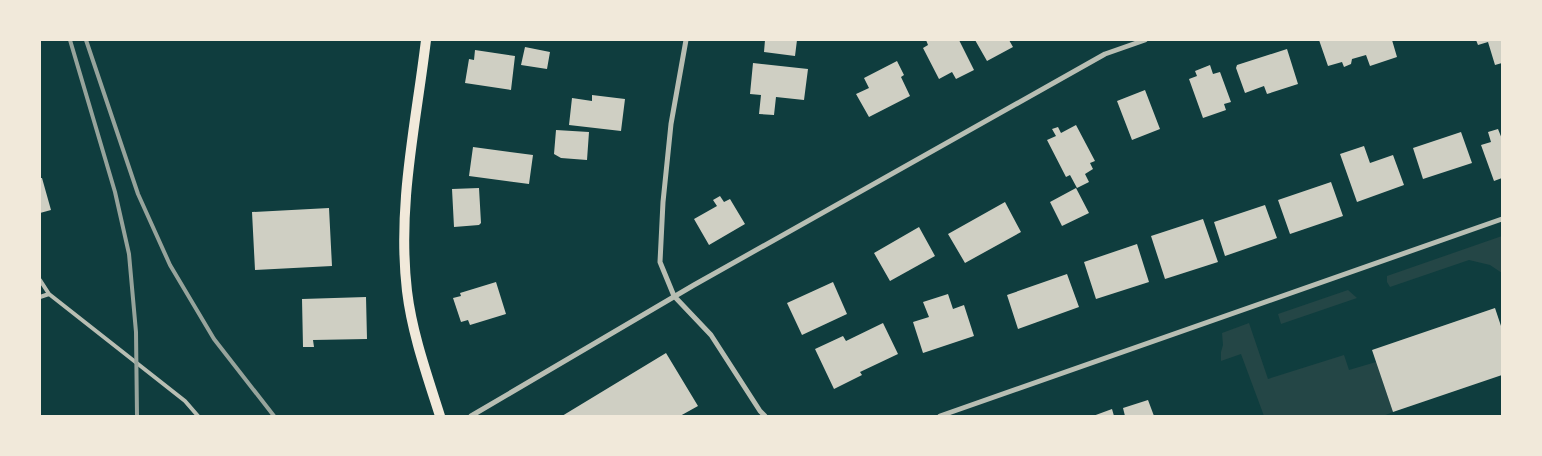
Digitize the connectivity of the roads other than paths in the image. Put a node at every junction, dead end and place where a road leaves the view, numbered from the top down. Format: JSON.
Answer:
{"nodes":[{"id":1,"x":426,"y":40,"type":"edge"},
{"id":2,"x":686,"y":40,"type":"edge"},
{"id":3,"x":1145,"y":40,"type":"edge"},
{"id":4,"x":1502,"y":219,"type":"edge"},
{"id":5,"x":40,"y":280,"type":"edge"},
{"id":6,"x":49,"y":294,"type":"junction"},
{"id":7,"x":674,"y":296,"type":"junction"},
{"id":8,"x":40,"y":297,"type":"edge"},
{"id":9,"x":198,"y":416,"type":"edge"},
{"id":10,"x":440,"y":416,"type":"edge"},
{"id":11,"x":471,"y":416,"type":"edge"},
{"id":12,"x":765,"y":416,"type":"edge"},
{"id":13,"x":940,"y":416,"type":"edge"}],
"edges":[{"from":1,"to":10,"type":"main road"},
{"from":2,"to":7,"type":"street"},
{"from":3,"to":7,"type":"street"},
{"from":4,"to":13,"type":"street"},
{"from":5,"to":6,"type":"lane"},
{"from":6,"to":8,"type":"lane"},
{"from":6,"to":9,"type":"lane"},
{"from":7,"to":11,"type":"street"},
{"from":7,"to":12,"type":"street"}]}
